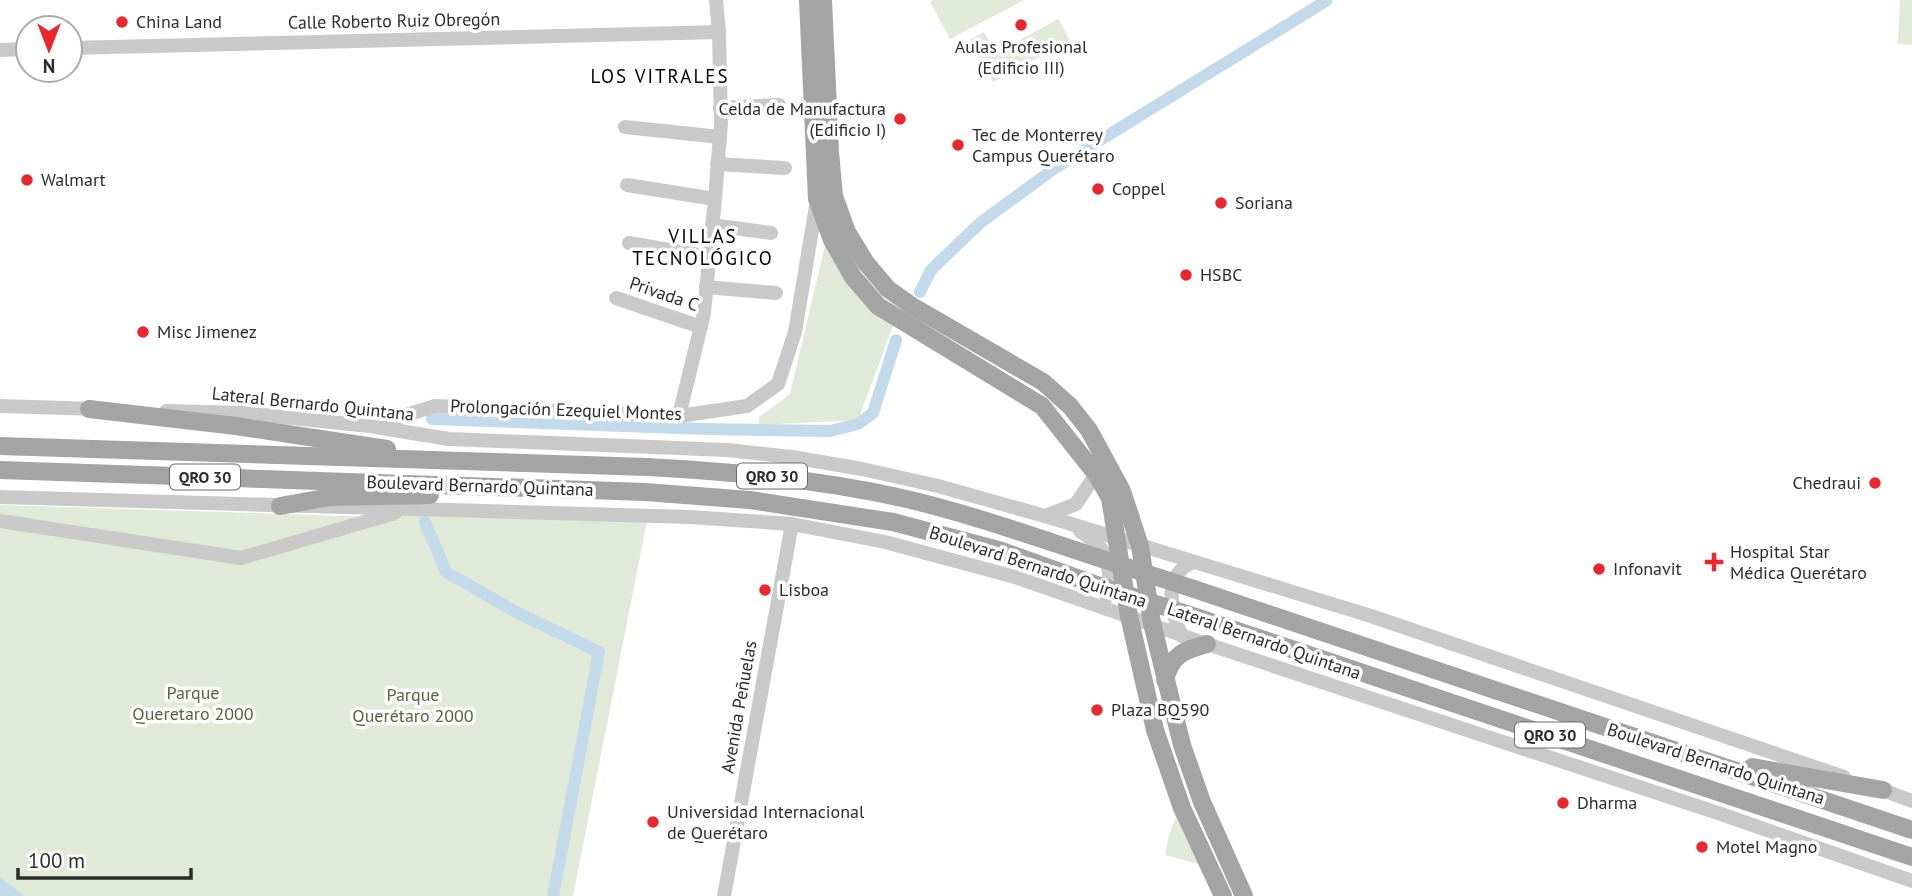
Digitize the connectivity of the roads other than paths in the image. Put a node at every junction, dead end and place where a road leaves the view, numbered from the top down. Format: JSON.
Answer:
{"nodes":[{"id":1,"x":716,"y":0,"type":"edge"},
{"id":2,"x":808,"y":0,"type":"edge"},
{"id":3,"x":823,"y":0,"type":"edge"},
{"id":4,"x":719,"y":32,"type":"junction"},
{"id":5,"x":84,"y":48,"type":"edge"},
{"id":6,"x":779,"y":105,"type":"dead end"},
{"id":7,"x":720,"y":108,"type":"junction"},
{"id":8,"x":625,"y":127,"type":"dead end"},
{"id":9,"x":720,"y":136,"type":"junction"},
{"id":10,"x":717,"y":164,"type":"junction"},
{"id":11,"x":785,"y":168,"type":"dead end"},
{"id":12,"x":627,"y":185,"type":"dead end"},
{"id":13,"x":715,"y":199,"type":"junction"},
{"id":14,"x":817,"y":199,"type":"junction"},
{"id":15,"x":712,"y":225,"type":"junction"},
{"id":16,"x":771,"y":233,"type":"dead end"},
{"id":17,"x":629,"y":243,"type":"dead end"},
{"id":18,"x":709,"y":257,"type":"junction"},
{"id":19,"x":706,"y":287,"type":"junction"},
{"id":20,"x":776,"y":293,"type":"dead end"},
{"id":21,"x":615,"y":298,"type":"dead end"},
{"id":22,"x":701,"y":327,"type":"junction"},
{"id":23,"x":0,"y":406,"type":"edge"},
{"id":24,"x":89,"y":409,"type":"junction"},
{"id":25,"x":680,"y":416,"type":"junction"},
{"id":26,"x":369,"y":426,"type":"junction"},
{"id":27,"x":0,"y":446,"type":"edge"},
{"id":28,"x":407,"y":456,"type":"junction"},
{"id":29,"x":0,"y":470,"type":"edge"},
{"id":30,"x":1096,"y":474,"type":"junction"},
{"id":31,"x":0,"y":497,"type":"edge"},
{"id":32,"x":437,"y":497,"type":"junction"},
{"id":33,"x":1116,"y":497,"type":"junction"},
{"id":34,"x":412,"y":500,"type":"junction"},
{"id":35,"x":280,"y":506,"type":"joint"},
{"id":36,"x":1045,"y":516,"type":"junction"},
{"id":37,"x":0,"y":520,"type":"edge"},
{"id":38,"x":792,"y":524,"type":"junction"},
{"id":39,"x":1073,"y":525,"type":"junction"},
{"id":40,"x":1117,"y":539,"type":"junction"},
{"id":41,"x":1140,"y":546,"type":"junction"},
{"id":42,"x":1194,"y":562,"type":"junction"},
{"id":43,"x":1099,"y":606,"type":"junction"},
{"id":44,"x":1129,"y":615,"type":"junction"},
{"id":45,"x":1152,"y":623,"type":"junction"},
{"id":46,"x":1182,"y":636,"type":"junction"},
{"id":47,"x":1207,"y":644,"type":"junction"},
{"id":48,"x":1165,"y":680,"type":"junction"},
{"id":49,"x":1692,"y":757,"type":"junction"},
{"id":50,"x":1883,"y":790,"type":"junction"},
{"id":51,"x":1912,"y":801,"type":"edge"},
{"id":52,"x":1912,"y":830,"type":"edge"},
{"id":53,"x":1911,"y":856,"type":"edge"},
{"id":54,"x":1912,"y":881,"type":"edge"},
{"id":55,"x":724,"y":896,"type":"edge"},
{"id":56,"x":1223,"y":896,"type":"edge"},
{"id":57,"x":1244,"y":896,"type":"edge"}],
"edges":[{"from":1,"to":4,"type":"street"},
{"from":2,"to":14,"type":"main road","name":"Prolongación Ezequiel Montes"},
{"from":3,"to":33,"type":"main road","name":"Prolongación Ezequiel Montes"},
{"from":4,"to":5,"type":"street","name":"Calle Roberto Ruiz Obregón"},
{"from":4,"to":7,"type":"street"},
{"from":6,"to":7,"type":"street"},
{"from":7,"to":9,"type":"street"},
{"from":8,"to":9,"type":"street"},
{"from":9,"to":10,"type":"street"},
{"from":10,"to":11,"type":"street"},
{"from":10,"to":13,"type":"street"},
{"from":12,"to":13,"type":"street"},
{"from":13,"to":15,"type":"street"},
{"from":14,"to":25,"type":"street","name":"Prolongación Ezequiel Montes"},
{"from":14,"to":30,"type":"main road","name":"Prolongación Ezequiel Montes"},
{"from":15,"to":16,"type":"street"},
{"from":15,"to":18,"type":"street"},
{"from":17,"to":18,"type":"street"},
{"from":18,"to":19,"type":"street"},
{"from":19,"to":20,"type":"street"},
{"from":19,"to":22,"type":"street"},
{"from":21,"to":22,"type":"street","name":"Privada C"},
{"from":22,"to":25,"type":"street"},
{"from":23,"to":24,"type":"street","name":"Lateral Bernardo Quintana"},
{"from":24,"to":26,"type":"street","name":"Lateral Bernardo Quintana"},
{"from":24,"to":28,"type":"main road"},
{"from":25,"to":26,"type":"street","name":"Prolongación Ezequiel Montes"},
{"from":26,"to":36,"type":"street","name":"Lateral Bernardo Quintana"},
{"from":27,"to":28,"type":"main road","name":"Boulevard Bernardo Quintana","number":"QRO 30"},
{"from":28,"to":49,"type":"main road","name":"Boulevard Bernardo Quintana","number":"QRO 30","bridge":true},
{"from":29,"to":34,"type":"main road","name":"Boulevard Bernardo Quintana","number":"QRO 30"},
{"from":30,"to":33,"type":"main road","name":"Prolongación Ezequiel Montes"},
{"from":30,"to":36,"type":"street"},
{"from":31,"to":35,"type":"street"},
{"from":32,"to":34,"type":"main road","name":"Boulevard Bernardo Quintana"},
{"from":32,"to":38,"type":"street","name":"Lateral Bernardo Quintana"},
{"from":32,"to":53,"type":"main road","name":"Boulevard Bernardo Quintana","number":"QRO 30","bridge":true},
{"from":33,"to":40,"type":"main road","name":"Prolongación Ezequiel Montes"},
{"from":33,"to":41,"type":"main road","name":"Prolongación Ezequiel Montes"},
{"from":34,"to":35,"type":"main road"},
{"from":34,"to":37,"type":"street"},
{"from":36,"to":39,"type":"street","name":"Lateral Bernardo Quintana"},
{"from":38,"to":43,"type":"street","name":"Lateral Bernardo Quintana"},
{"from":38,"to":55,"type":"street","name":"Avenida Peñuelas"},
{"from":39,"to":40,"type":"street","name":"Lateral Bernardo Quintana"},
{"from":39,"to":43,"type":"street"},
{"from":40,"to":41,"type":"street","name":"Lateral Bernardo Quintana"},
{"from":40,"to":44,"type":"main road","name":"Prolongación Ezequiel Montes"},
{"from":41,"to":42,"type":"street","name":"Lateral Bernardo Quintana"},
{"from":41,"to":45,"type":"main road","name":"Prolongación Ezequiel Montes"},
{"from":42,"to":46,"type":"street"},
{"from":42,"to":50,"type":"street","name":"Lateral Bernardo Quintana"},
{"from":43,"to":44,"type":"street","name":"Lateral Bernardo Quintana"},
{"from":44,"to":45,"type":"street","name":"Lateral Bernardo Quintana"},
{"from":44,"to":56,"type":"main road","name":"Prolongación Ezequiel Montes"},
{"from":45,"to":46,"type":"street","name":"Lateral Bernardo Quintana"},
{"from":45,"to":48,"type":"main road","name":"Prolongación Ezequiel Montes"},
{"from":46,"to":47,"type":"street","name":"Lateral Bernardo Quintana"},
{"from":47,"to":48,"type":"main road"},
{"from":47,"to":54,"type":"street","name":"Lateral Bernardo Quintana"},
{"from":48,"to":57,"type":"main road","name":"Prolongación Ezequiel Montes"},
{"from":49,"to":50,"type":"main road"},
{"from":49,"to":52,"type":"main road","name":"Boulevard Bernardo Quintana","number":"QRO 30"},
{"from":50,"to":51,"type":"street","name":"Lateral Bernardo Quintana"}]}
